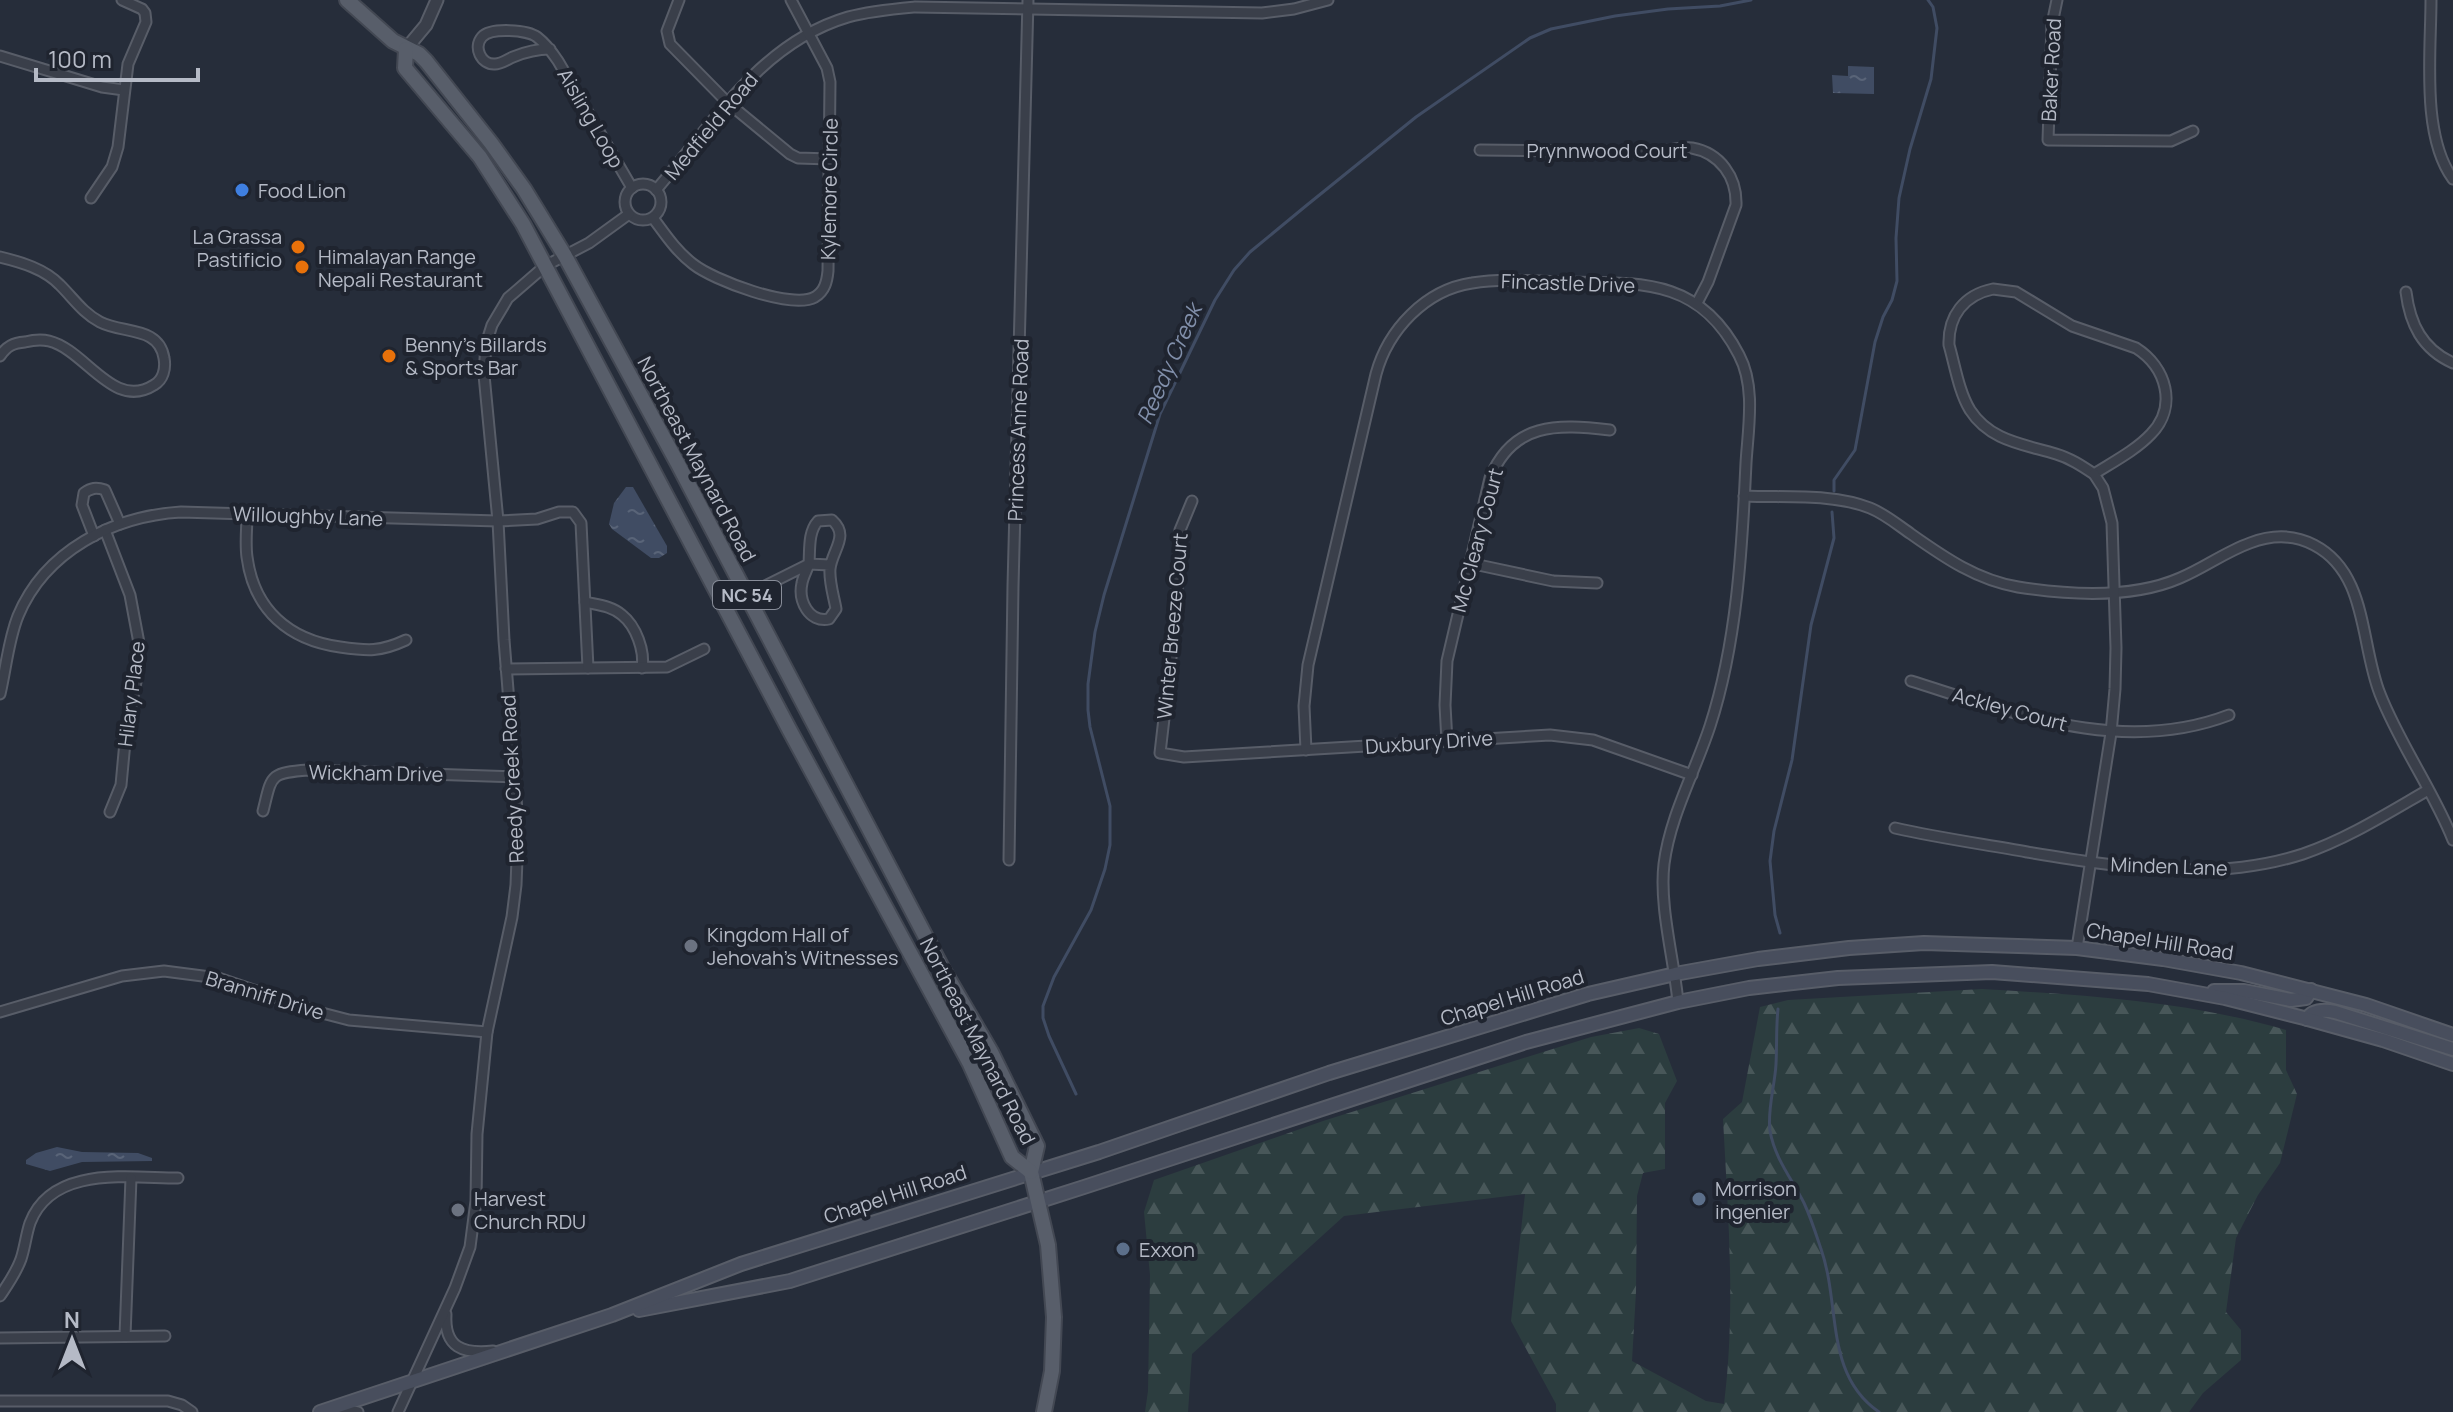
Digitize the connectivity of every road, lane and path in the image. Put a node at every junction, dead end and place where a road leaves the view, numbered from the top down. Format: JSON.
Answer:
{"nodes":[{"id":1,"x":122,"y":0,"type":"edge"},
{"id":2,"x":347,"y":0,"type":"edge"},
{"id":3,"x":437,"y":0,"type":"edge"},
{"id":4,"x":679,"y":0,"type":"edge"},
{"id":5,"x":791,"y":0,"type":"edge"},
{"id":6,"x":1328,"y":0,"type":"edge"},
{"id":7,"x":2057,"y":0,"type":"edge"},
{"id":8,"x":2431,"y":0,"type":"edge"},
{"id":9,"x":1028,"y":4,"type":"edge"},
{"id":10,"x":809,"y":33,"type":"junction"},
{"id":11,"x":406,"y":49,"type":"junction"},
{"id":12,"x":550,"y":49,"type":"junction"},
{"id":13,"x":0,"y":56,"type":"edge"},
{"id":14,"x":124,"y":90,"type":"junction"},
{"id":15,"x":727,"y":102,"type":"junction"},
{"id":16,"x":2193,"y":131,"type":"dead end"},
{"id":17,"x":1480,"y":150,"type":"dead end"},
{"id":18,"x":830,"y":159,"type":"junction"},
{"id":19,"x":2453,"y":179,"type":"edge"},
{"id":20,"x":632,"y":188,"type":"junction"},
{"id":21,"x":656,"y":190,"type":"junction"},
{"id":22,"x":91,"y":198,"type":"dead end"},
{"id":23,"x":629,"y":214,"type":"junction"},
{"id":24,"x":653,"y":218,"type":"junction"},
{"id":25,"x":565,"y":256,"type":"junction"},
{"id":26,"x":0,"y":257,"type":"edge"},
{"id":27,"x":545,"y":266,"type":"junction"},
{"id":28,"x":2406,"y":292,"type":"dead end"},
{"id":29,"x":1697,"y":303,"type":"junction"},
{"id":30,"x":0,"y":356,"type":"edge"},
{"id":31,"x":2453,"y":363,"type":"edge"},
{"id":32,"x":1610,"y":430,"type":"dead end"},
{"id":33,"x":2094,"y":474,"type":"junction"},
{"id":34,"x":1744,"y":496,"type":"junction"},
{"id":35,"x":1192,"y":501,"type":"dead end"},
{"id":36,"x":247,"y":514,"type":"junction"},
{"id":37,"x":498,"y":521,"type":"junction"},
{"id":38,"x":120,"y":524,"type":"junction"},
{"id":39,"x":105,"y":530,"type":"junction"},
{"id":40,"x":94,"y":536,"type":"junction"},
{"id":41,"x":1469,"y":563,"type":"junction"},
{"id":42,"x":809,"y":564,"type":"junction"},
{"id":43,"x":830,"y":565,"type":"junction"},
{"id":44,"x":1597,"y":583,"type":"dead end"},
{"id":45,"x":2114,"y":593,"type":"junction"},
{"id":46,"x":747,"y":595,"type":"junction"},
{"id":47,"x":585,"y":602,"type":"junction"},
{"id":48,"x":406,"y":640,"type":"dead end"},
{"id":49,"x":704,"y":649,"type":"dead end"},
{"id":50,"x":3,"y":667,"type":"edge"},
{"id":51,"x":588,"y":668,"type":"junction"},
{"id":52,"x":642,"y":668,"type":"junction"},
{"id":53,"x":506,"y":669,"type":"junction"},
{"id":54,"x":1911,"y":681,"type":"dead end"},
{"id":55,"x":0,"y":694,"type":"edge"},
{"id":56,"x":2229,"y":715,"type":"dead end"},
{"id":57,"x":2111,"y":733,"type":"junction"},
{"id":58,"x":1447,"y":742,"type":"junction"},
{"id":59,"x":1306,"y":750,"type":"junction"},
{"id":60,"x":1160,"y":753,"type":"joint"},
{"id":61,"x":1692,"y":775,"type":"junction"},
{"id":62,"x":515,"y":777,"type":"junction"},
{"id":63,"x":2428,"y":790,"type":"junction"},
{"id":64,"x":263,"y":811,"type":"dead end"},
{"id":65,"x":110,"y":812,"type":"dead end"},
{"id":66,"x":1895,"y":828,"type":"dead end"},
{"id":67,"x":2453,"y":840,"type":"edge"},
{"id":68,"x":1009,"y":860,"type":"dead end"},
{"id":69,"x":2092,"y":863,"type":"junction"},
{"id":70,"x":2077,"y":948,"type":"junction"},
{"id":71,"x":1675,"y":974,"type":"junction"},
{"id":72,"x":2311,"y":990,"type":"junction"},
{"id":73,"x":2183,"y":991,"type":"junction"},
{"id":74,"x":1678,"y":1002,"type":"junction"},
{"id":75,"x":0,"y":1012,"type":"edge"},
{"id":76,"x":2307,"y":1019,"type":"junction"},
{"id":77,"x":487,"y":1032,"type":"junction"},
{"id":78,"x":2453,"y":1035,"type":"edge"},
{"id":79,"x":2453,"y":1049,"type":"edge"},
{"id":80,"x":2453,"y":1064,"type":"edge"},
{"id":81,"x":1031,"y":1172,"type":"junction"},
{"id":82,"x":131,"y":1178,"type":"junction"},
{"id":83,"x":178,"y":1178,"type":"dead end"},
{"id":84,"x":1036,"y":1201,"type":"junction"},
{"id":85,"x":1,"y":1293,"type":"edge"},
{"id":86,"x":447,"y":1307,"type":"junction"},
{"id":87,"x":612,"y":1315,"type":"junction"},
{"id":88,"x":125,"y":1336,"type":"junction"},
{"id":89,"x":165,"y":1336,"type":"dead end"},
{"id":90,"x":0,"y":1338,"type":"edge"},
{"id":91,"x":508,"y":1350,"type":"junction"},
{"id":92,"x":414,"y":1381,"type":"junction"},
{"id":93,"x":0,"y":1401,"type":"edge"},
{"id":94,"x":336,"y":1407,"type":"junction"},
{"id":95,"x":192,"y":1412,"type":"edge"},
{"id":96,"x":320,"y":1412,"type":"edge"},
{"id":97,"x":358,"y":1412,"type":"edge"},
{"id":98,"x":398,"y":1412,"type":"edge"},
{"id":99,"x":1044,"y":1412,"type":"edge"}],
"edges":[{"from":1,"to":14,"type":"street"},
{"from":2,"to":11,"type":"main road","name":"Northeast Maynard Road","number":"NC 54"},
{"from":3,"to":11,"type":"street"},
{"from":4,"to":15,"type":"street"},
{"from":5,"to":10,"type":"street","name":"Kylemore Circle"},
{"from":6,"to":9,"type":"street","name":"Medfield Road"},
{"from":7,"to":16,"type":"street","name":"Baker Road"},
{"from":8,"to":19,"type":"street"},
{"from":9,"to":10,"type":"street","name":"Medfield Road"},
{"from":9,"to":68,"type":"street","name":"Princess Anne Road"},
{"from":10,"to":15,"type":"street","name":"Medfield Road"},
{"from":10,"to":18,"type":"street","name":"Kylemore Circle"},
{"from":11,"to":25,"type":"main road","name":"Northeast Maynard Road","number":"NC 54"},
{"from":11,"to":27,"type":"main road","name":"Northeast Maynard Road","number":"NC 54"},
{"from":12,"to":12,"type":"street","name":"Aisling Loop"},
{"from":12,"to":20,"type":"street","name":"Aisling Loop"},
{"from":13,"to":14,"type":"street"},
{"from":14,"to":22,"type":"street"},
{"from":15,"to":18,"type":"street"},
{"from":15,"to":21,"type":"street","name":"Medfield Road"},
{"from":17,"to":29,"type":"street","name":"Prynnwood Court"},
{"from":18,"to":24,"type":"street","name":"Kylemore Circle"},
{"from":20,"to":21,"type":"street","name":"Medfield Road"},
{"from":20,"to":23,"type":"street"},
{"from":21,"to":24,"type":"street","name":"Medfield Road"},
{"from":23,"to":24,"type":"street"},
{"from":23,"to":25,"type":"street"},
{"from":25,"to":27,"type":"street"},
{"from":25,"to":46,"type":"main road","name":"Northeast Maynard Road","number":"NC 54"},
{"from":26,"to":30,"type":"street"},
{"from":27,"to":37,"type":"street","name":"Reedy Creek Road"},
{"from":27,"to":81,"type":"main road","name":"Northeast Maynard Road","number":"NC 54"},
{"from":28,"to":31,"type":"street"},
{"from":29,"to":34,"type":"street","name":"Fincastle Drive"},
{"from":29,"to":59,"type":"street","name":"Fincastle Drive"},
{"from":32,"to":41,"type":"street","name":"Mc Cleary Court"},
{"from":33,"to":33,"type":"street"},
{"from":33,"to":45,"type":"street"},
{"from":34,"to":45,"type":"street"},
{"from":34,"to":61,"type":"street","name":"Fincastle Drive"},
{"from":35,"to":60,"type":"street","name":"Winter Breeze Court"},
{"from":36,"to":37,"type":"street","name":"Willoughby Lane"},
{"from":36,"to":38,"type":"street","name":"Willoughby Lane"},
{"from":36,"to":48,"type":"street"},
{"from":37,"to":47,"type":"street","name":"Willoughby Lane"},
{"from":37,"to":53,"type":"street","name":"Reedy Creek Road"},
{"from":38,"to":39,"type":"street","name":"Willoughby Lane"},
{"from":38,"to":40,"type":"street"},
{"from":39,"to":40,"type":"street","name":"Willoughby Lane"},
{"from":39,"to":65,"type":"street","name":"Hilary Place"},
{"from":40,"to":50,"type":"street","name":"Willoughby Lane"},
{"from":41,"to":44,"type":"street"},
{"from":41,"to":58,"type":"street","name":"Mc Cleary Court"},
{"from":42,"to":43,"type":"street"},
{"from":42,"to":43,"type":"street"},
{"from":42,"to":43,"type":"street"},
{"from":42,"to":46,"type":"street"},
{"from":45,"to":57,"type":"street"},
{"from":45,"to":63,"type":"street"},
{"from":46,"to":81,"type":"main road","name":"Northeast Maynard Road","number":"NC 54"},
{"from":47,"to":51,"type":"street"},
{"from":47,"to":52,"type":"street"},
{"from":49,"to":52,"type":"street"},
{"from":50,"to":55,"type":"street","name":"Willoughby Lane"},
{"from":51,"to":52,"type":"street"},
{"from":51,"to":53,"type":"street"},
{"from":53,"to":62,"type":"street","name":"Reedy Creek Road"},
{"from":54,"to":57,"type":"street","name":"Ackley Court"},
{"from":56,"to":57,"type":"street","name":"Ackley Court"},
{"from":57,"to":69,"type":"street"},
{"from":58,"to":59,"type":"street","name":"Duxbury Drive"},
{"from":58,"to":61,"type":"street","name":"Duxbury Drive"},
{"from":59,"to":60,"type":"street","name":"Duxbury Drive"},
{"from":61,"to":71,"type":"street","name":"Fincastle Drive"},
{"from":62,"to":64,"type":"street","name":"Wickham Drive"},
{"from":62,"to":77,"type":"street","name":"Reedy Creek Road"},
{"from":63,"to":67,"type":"street"},
{"from":63,"to":69,"type":"street","name":"Minden Lane"},
{"from":66,"to":69,"type":"street","name":"Minden Lane"},
{"from":69,"to":70,"type":"street"},
{"from":70,"to":71,"type":"main road","name":"Chapel Hill Road"},
{"from":70,"to":72,"type":"main road","name":"Chapel Hill Road"},
{"from":71,"to":74,"type":"street","name":"Fincastle Drive"},
{"from":71,"to":81,"type":"main road","name":"Chapel Hill Road"},
{"from":72,"to":73,"type":"main road"},
{"from":72,"to":78,"type":"main road","name":"Chapel Hill Road"},
{"from":73,"to":74,"type":"main road","name":"Chapel Hill Road"},
{"from":73,"to":76,"type":"main road","name":"Chapel Hill Road"},
{"from":74,"to":84,"type":"main road","name":"Chapel Hill Road"},
{"from":75,"to":77,"type":"street","name":"Branniff Drive"},
{"from":76,"to":79,"type":"main road"},
{"from":76,"to":80,"type":"main road","name":"Chapel Hill Road"},
{"from":77,"to":86,"type":"street","name":"Reedy Creek Road"},
{"from":81,"to":84,"type":"main road","name":"Northeast Maynard Road","number":"NC 54"},
{"from":81,"to":87,"type":"main road","name":"Chapel Hill Road"},
{"from":82,"to":83,"type":"street"},
{"from":82,"to":85,"type":"street"},
{"from":82,"to":88,"type":"street"},
{"from":84,"to":87,"type":"main road","name":"Chapel Hill Road"},
{"from":84,"to":99,"type":"main road","name":"Northeast Maynard Road"},
{"from":86,"to":91,"type":"street"},
{"from":86,"to":92,"type":"street","name":"Reedy Creek Road"},
{"from":87,"to":91,"type":"main road","name":"Chapel Hill Road"},
{"from":88,"to":89,"type":"street"},
{"from":88,"to":90,"type":"street"},
{"from":91,"to":92,"type":"main road","name":"Chapel Hill Road"},
{"from":92,"to":94,"type":"main road","name":"Chapel Hill Road"},
{"from":92,"to":98,"type":"street","name":"Reedy Creek Road"},
{"from":93,"to":95,"type":"street"},
{"from":94,"to":96,"type":"main road","name":"Chapel Hill Road"},
{"from":94,"to":97,"type":"street"}]}
